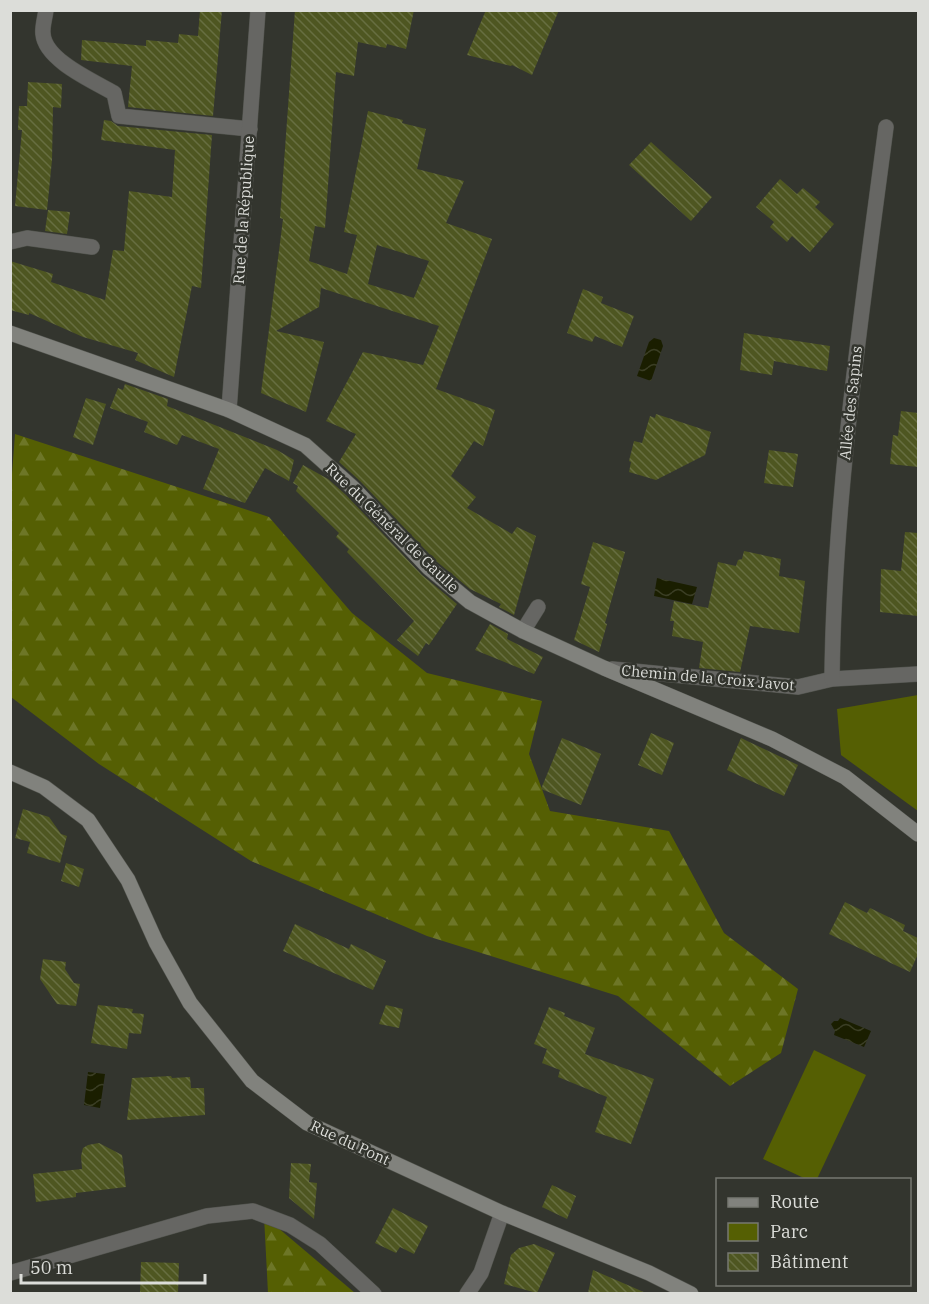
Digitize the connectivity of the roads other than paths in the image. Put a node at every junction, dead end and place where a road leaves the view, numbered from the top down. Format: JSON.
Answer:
{"nodes":[{"id":1,"x":46,"y":10,"type":"edge"},
{"id":2,"x":258,"y":10,"type":"edge"},
{"id":3,"x":886,"y":127,"type":"dead end"},
{"id":4,"x":250,"y":129,"type":"junction"},
{"id":5,"x":10,"y":242,"type":"edge"},
{"id":6,"x":92,"y":247,"type":"dead end"},
{"id":7,"x":10,"y":333,"type":"edge"},
{"id":8,"x":229,"y":410,"type":"junction"},
{"id":9,"x":538,"y":607,"type":"dead end"},
{"id":10,"x":523,"y":631,"type":"junction"},
{"id":11,"x":604,"y":668,"type":"junction"},
{"id":12,"x":918,"y":674,"type":"edge"},
{"id":13,"x":832,"y":679,"type":"junction"},
{"id":14,"x":10,"y":772,"type":"edge"},
{"id":15,"x":918,"y":834,"type":"edge"},
{"id":16,"x":502,"y":1213,"type":"junction"},
{"id":17,"x":10,"y":1273,"type":"edge"},
{"id":18,"x":374,"y":1293,"type":"edge"},
{"id":19,"x":467,"y":1293,"type":"edge"},
{"id":20,"x":691,"y":1293,"type":"edge"}],
"edges":[{"from":1,"to":4,"type":"street"},
{"from":2,"to":4,"type":"street","name":"Rue de la République"},
{"from":3,"to":13,"type":"street","name":"Allée des Sapins"},
{"from":4,"to":8,"type":"street","name":"Rue de la République"},
{"from":5,"to":6,"type":"street"},
{"from":7,"to":8,"type":"street","name":"Rue du Général de Gaulle"},
{"from":8,"to":10,"type":"street","name":"Rue du Général de Gaulle"},
{"from":9,"to":10,"type":"street"},
{"from":10,"to":11,"type":"street","name":"Rue du Général de Gaulle"},
{"from":11,"to":13,"type":"street","name":"Chemin de la Croix Javot"},
{"from":11,"to":15,"type":"street","name":"Rue du Général de Gaulle"},
{"from":12,"to":13,"type":"street","name":"Chemin de la Croix Javot"},
{"from":14,"to":16,"type":"street","name":"Rue du Pont"},
{"from":16,"to":19,"type":"street"},
{"from":16,"to":20,"type":"street","name":"Rue du Pont"},
{"from":17,"to":18,"type":"street"}]}
